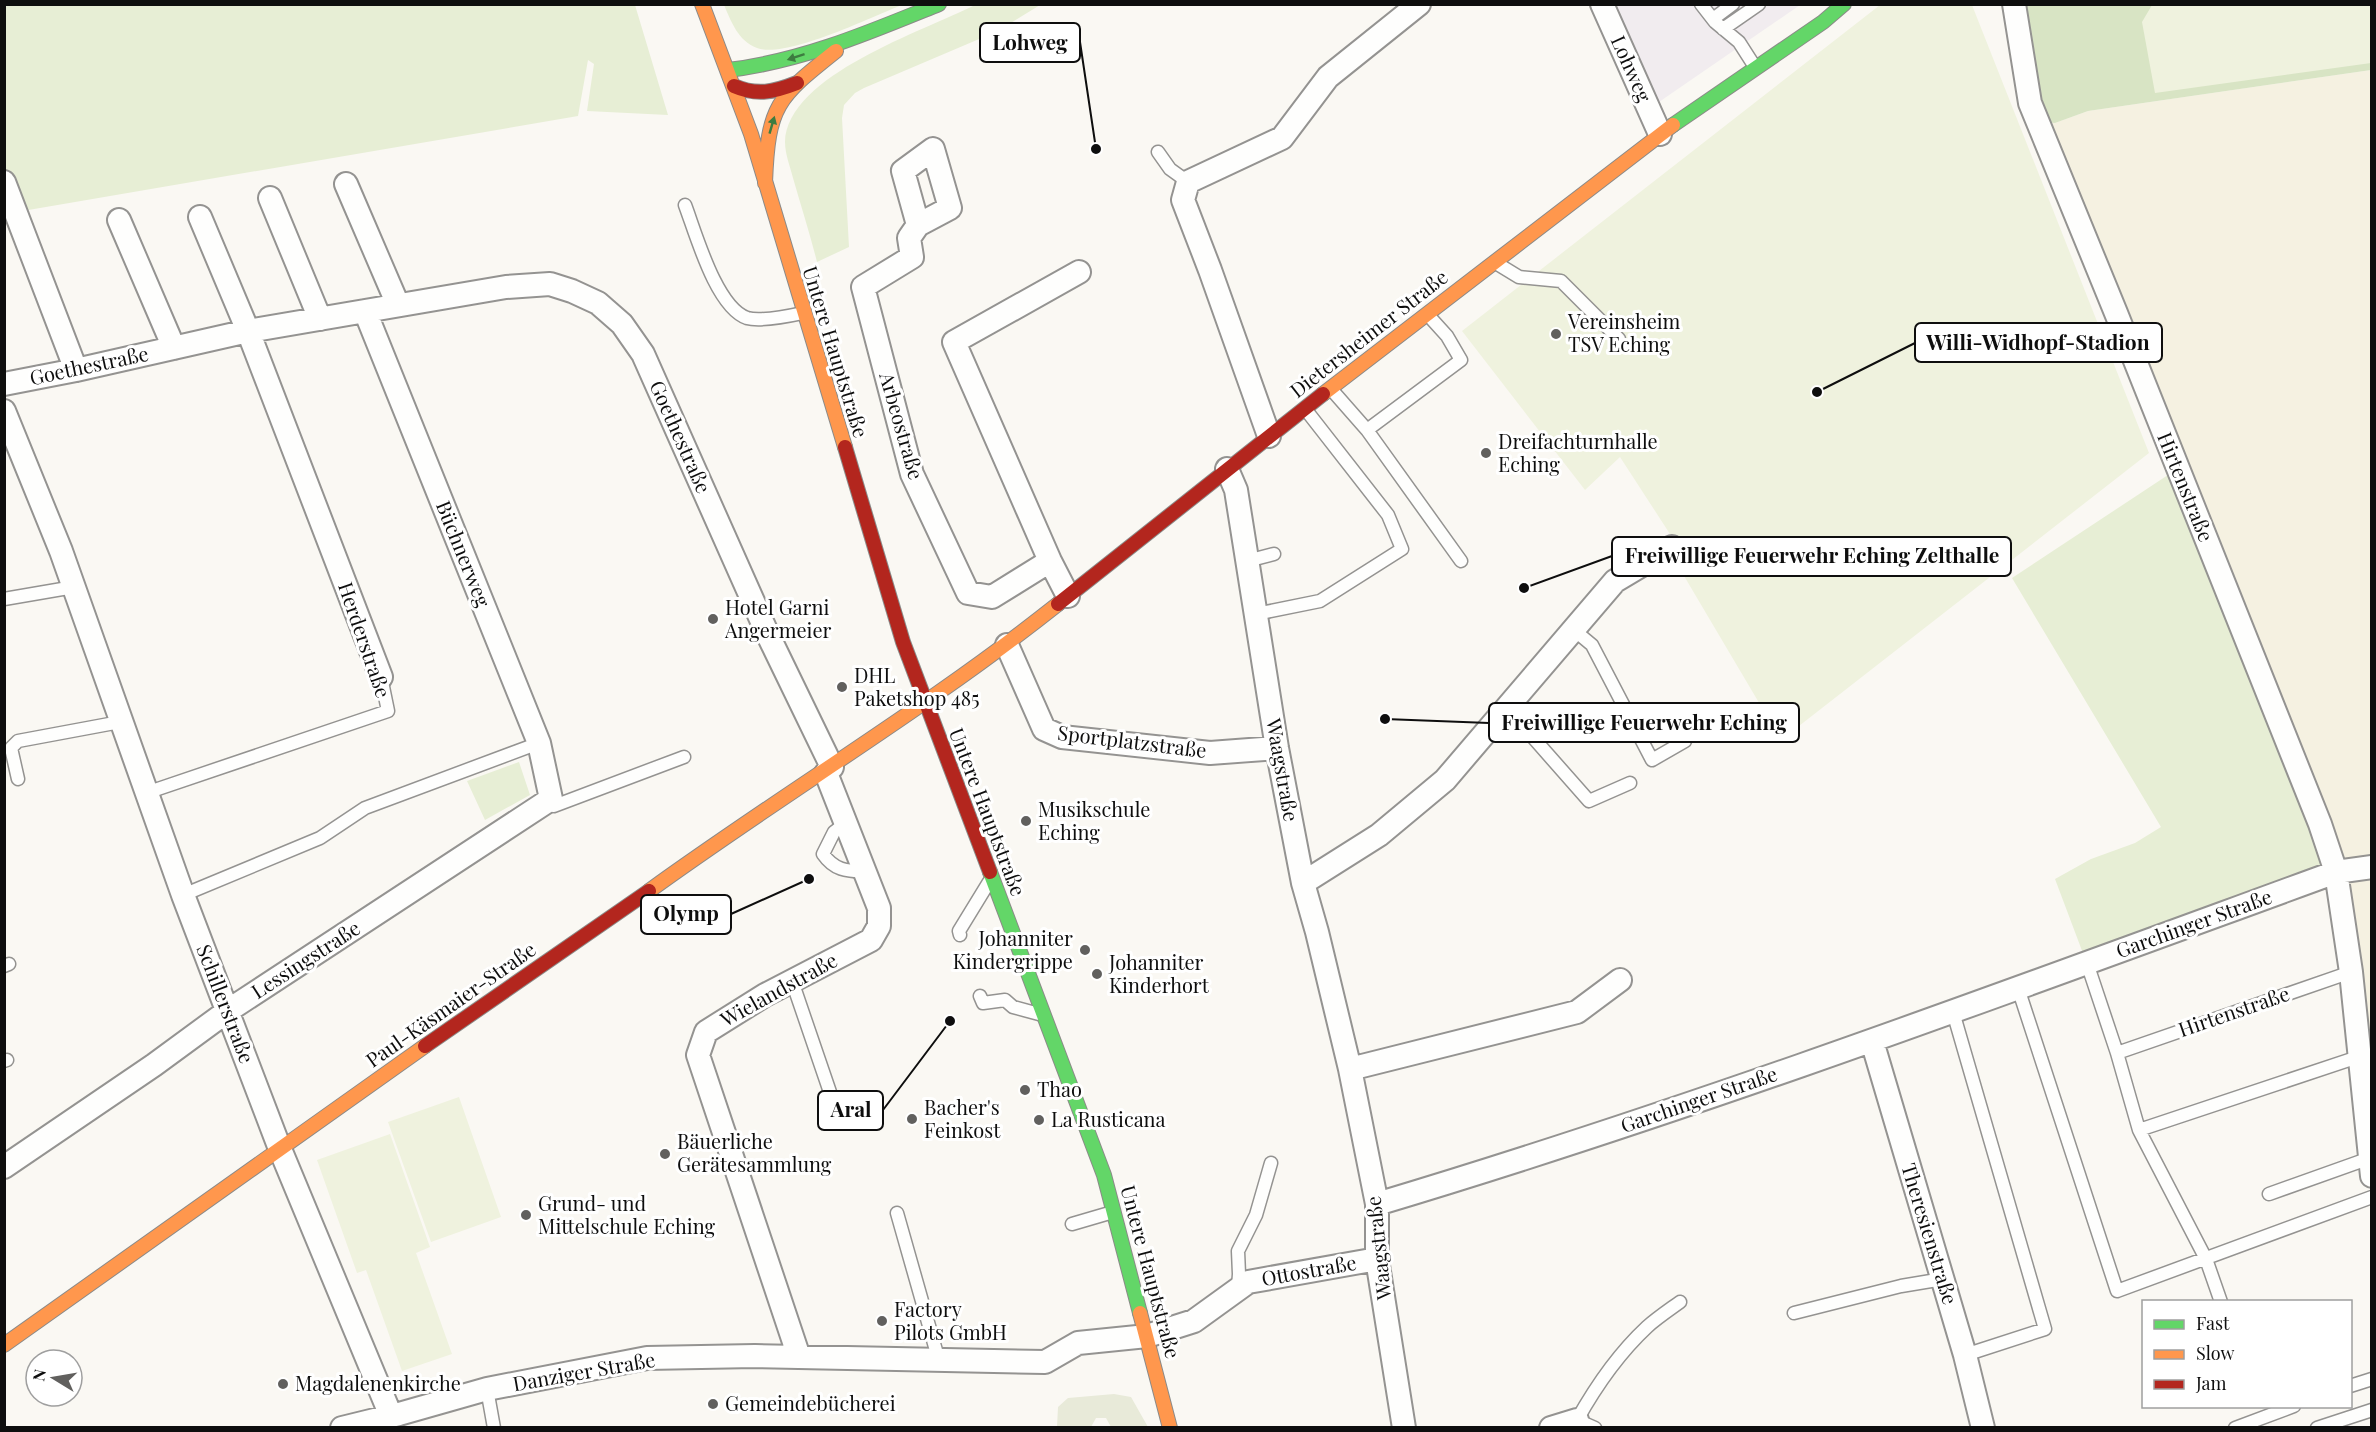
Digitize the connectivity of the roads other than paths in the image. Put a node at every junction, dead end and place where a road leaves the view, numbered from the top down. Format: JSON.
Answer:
{"nodes":[{"id":1,"x":702,"y":4,"type":"edge"},
{"id":2,"x":939,"y":4,"type":"edge"},
{"id":3,"x":1419,"y":4,"type":"edge"},
{"id":4,"x":1602,"y":4,"type":"edge"},
{"id":5,"x":1701,"y":4,"type":"edge"},
{"id":6,"x":1733,"y":4,"type":"edge"},
{"id":7,"x":1759,"y":4,"type":"edge"},
{"id":8,"x":1824,"y":4,"type":"edge"},
{"id":9,"x":1844,"y":4,"type":"edge"},
{"id":10,"x":2014,"y":4,"type":"edge"},
{"id":11,"x":1713,"y":19,"type":"junction"},
{"id":12,"x":1823,"y":22,"type":"junction"},
{"id":13,"x":1723,"y":29,"type":"junction"},
{"id":14,"x":851,"y":39,"type":"junction"},
{"id":15,"x":1756,"y":68,"type":"junction"},
{"id":16,"x":728,"y":70,"type":"junction"},
{"id":17,"x":797,"y":83,"type":"junction"},
{"id":18,"x":734,"y":86,"type":"junction"},
{"id":19,"x":1660,"y":134,"type":"junction"},
{"id":20,"x":1158,"y":152,"type":"dead end"},
{"id":21,"x":4,"y":182,"type":"edge"},
{"id":22,"x":1188,"y":182,"type":"junction"},
{"id":23,"x":765,"y":183,"type":"junction"},
{"id":24,"x":346,"y":184,"type":"dead end"},
{"id":25,"x":270,"y":198,"type":"dead end"},
{"id":26,"x":684,"y":206,"type":"dead end"},
{"id":27,"x":200,"y":217,"type":"dead end"},
{"id":28,"x":119,"y":220,"type":"dead end"},
{"id":29,"x":918,"y":225,"type":"dead end"},
{"id":30,"x":1495,"y":262,"type":"junction"},
{"id":31,"x":1079,"y":272,"type":"dead end"},
{"id":32,"x":398,"y":305,"type":"junction"},
{"id":33,"x":365,"y":311,"type":"junction"},
{"id":34,"x":804,"y":313,"type":"junction"},
{"id":35,"x":1427,"y":314,"type":"junction"},
{"id":36,"x":320,"y":319,"type":"junction"},
{"id":37,"x":248,"y":331,"type":"junction"},
{"id":38,"x":1619,"y":339,"type":"dead end"},
{"id":39,"x":174,"y":348,"type":"junction"},
{"id":40,"x":76,"y":370,"type":"junction"},
{"id":41,"x":4,"y":384,"type":"edge"},
{"id":42,"x":1330,"y":389,"type":"junction"},
{"id":43,"x":1305,"y":409,"type":"junction"},
{"id":44,"x":4,"y":411,"type":"edge"},
{"id":45,"x":1367,"y":430,"type":"junction"},
{"id":46,"x":1269,"y":436,"type":"junction"},
{"id":47,"x":1227,"y":469,"type":"junction"},
{"id":48,"x":1672,"y":547,"type":"dead end"},
{"id":49,"x":1274,"y":554,"type":"dead end"},
{"id":50,"x":1050,"y":561,"type":"junction"},
{"id":51,"x":1247,"y":561,"type":"junction"},
{"id":52,"x":1461,"y":561,"type":"dead end"},
{"id":53,"x":74,"y":587,"type":"junction"},
{"id":54,"x":1068,"y":596,"type":"junction"},
{"id":55,"x":4,"y":599,"type":"edge"},
{"id":56,"x":1256,"y":614,"type":"junction"},
{"id":57,"x":1574,"y":630,"type":"junction"},
{"id":58,"x":1007,"y":645,"type":"junction"},
{"id":59,"x":381,"y":677,"type":"joint"},
{"id":60,"x":925,"y":704,"type":"junction"},
{"id":61,"x":1507,"y":708,"type":"junction"},
{"id":62,"x":120,"y":722,"type":"junction"},
{"id":63,"x":1685,"y":741,"type":"dead end"},
{"id":64,"x":539,"y":743,"type":"junction"},
{"id":65,"x":1277,"y":748,"type":"junction"},
{"id":66,"x":684,"y":757,"type":"dead end"},
{"id":67,"x":10,"y":764,"type":"edge"},
{"id":68,"x":829,"y":770,"type":"junction"},
{"id":69,"x":18,"y":779,"type":"dead end"},
{"id":70,"x":1630,"y":783,"type":"dead end"},
{"id":71,"x":146,"y":793,"type":"junction"},
{"id":72,"x":553,"y":803,"type":"junction"},
{"id":73,"x":846,"y":823,"type":"junction"},
{"id":74,"x":2372,"y":867,"type":"edge"},
{"id":75,"x":865,"y":872,"type":"junction"},
{"id":76,"x":2336,"y":872,"type":"junction"},
{"id":77,"x":991,"y":879,"type":"junction"},
{"id":78,"x":1303,"y":883,"type":"junction"},
{"id":79,"x":183,"y":895,"type":"junction"},
{"id":80,"x":960,"y":935,"type":"dead end"},
{"id":81,"x":2087,"y":963,"type":"junction"},
{"id":82,"x":2351,"y":972,"type":"junction"},
{"id":83,"x":1620,"y":980,"type":"dead end"},
{"id":84,"x":792,"y":981,"type":"junction"},
{"id":85,"x":2019,"y":988,"type":"junction"},
{"id":86,"x":980,"y":996,"type":"dead end"},
{"id":87,"x":229,"y":1010,"type":"junction"},
{"id":88,"x":1953,"y":1012,"type":"junction"},
{"id":89,"x":1043,"y":1014,"type":"junction"},
{"id":90,"x":1872,"y":1041,"type":"junction"},
{"id":91,"x":2117,"y":1053,"type":"junction"},
{"id":92,"x":2361,"y":1056,"type":"junction"},
{"id":93,"x":1350,"y":1070,"type":"junction"},
{"id":94,"x":832,"y":1098,"type":"dead end"},
{"id":95,"x":2139,"y":1130,"type":"junction"},
{"id":96,"x":280,"y":1149,"type":"junction"},
{"id":97,"x":1270,"y":1163,"type":"dead end"},
{"id":98,"x":4,"y":1167,"type":"edge"},
{"id":99,"x":2371,"y":1167,"type":"edge"},
{"id":100,"x":2269,"y":1194,"type":"dead end"},
{"id":101,"x":2372,"y":1197,"type":"edge"},
{"id":102,"x":1377,"y":1204,"type":"junction"},
{"id":103,"x":1114,"y":1212,"type":"junction"},
{"id":104,"x":897,"y":1213,"type":"dead end"},
{"id":105,"x":1072,"y":1224,"type":"dead end"},
{"id":106,"x":1377,"y":1259,"type":"junction"},
{"id":107,"x":2206,"y":1259,"type":"junction"},
{"id":108,"x":1942,"y":1280,"type":"junction"},
{"id":109,"x":1237,"y":1289,"type":"junction"},
{"id":110,"x":2220,"y":1300,"type":"edge"},
{"id":111,"x":1680,"y":1302,"type":"dead end"},
{"id":112,"x":1794,"y":1312,"type":"dead end"},
{"id":113,"x":1147,"y":1336,"type":"junction"},
{"id":114,"x":4,"y":1345,"type":"edge"},
{"id":115,"x":1965,"y":1355,"type":"junction"},
{"id":116,"x":799,"y":1357,"type":"junction"},
{"id":117,"x":939,"y":1361,"type":"junction"},
{"id":118,"x":2372,"y":1379,"type":"edge"},
{"id":119,"x":2352,"y":1385,"type":"edge"},
{"id":120,"x":487,"y":1389,"type":"junction"},
{"id":121,"x":2287,"y":1408,"type":"edge"},
{"id":122,"x":2372,"y":1410,"type":"edge"},
{"id":123,"x":2260,"y":1412,"type":"edge"},
{"id":124,"x":392,"y":1416,"type":"junction"},
{"id":125,"x":1586,"y":1424,"type":"edge"},
{"id":126,"x":342,"y":1428,"type":"edge"},
{"id":127,"x":494,"y":1428,"type":"edge"},
{"id":128,"x":1170,"y":1428,"type":"edge"},
{"id":129,"x":1404,"y":1428,"type":"edge"},
{"id":130,"x":1551,"y":1428,"type":"edge"},
{"id":131,"x":1983,"y":1428,"type":"edge"},
{"id":132,"x":2235,"y":1428,"type":"edge"},
{"id":133,"x":2317,"y":1428,"type":"edge"}],
"edges":[{"from":1,"to":16,"type":"main road","name":"Untere Hauptstraße"},
{"from":2,"to":14,"type":"main road"},
{"from":3,"to":22,"type":"street"},
{"from":4,"to":19,"type":"street","name":"Lohweg"},
{"from":5,"to":11,"type":"lane"},
{"from":6,"to":11,"type":"lane"},
{"from":7,"to":13,"type":"lane"},
{"from":8,"to":12,"type":"lane"},
{"from":9,"to":12,"type":"main road","name":"Dietersheimer Straße"},
{"from":10,"to":76,"type":"street","name":"Hirtenstraße"},
{"from":11,"to":13,"type":"lane"},
{"from":12,"to":15,"type":"main road","name":"Dietersheimer Straße"},
{"from":13,"to":15,"type":"lane"},
{"from":14,"to":16,"type":"main road","one_way":true},
{"from":14,"to":17,"type":"main road"},
{"from":15,"to":19,"type":"main road","name":"Dietersheimer Straße"},
{"from":16,"to":18,"type":"main road","name":"Untere Hauptstraße"},
{"from":17,"to":18,"type":"main road"},
{"from":23,"to":17,"type":"main road","one_way":true},
{"from":18,"to":23,"type":"main road","name":"Untere Hauptstraße"},
{"from":19,"to":30,"type":"main road","name":"Dietersheimer Straße"},
{"from":20,"to":22,"type":"lane"},
{"from":21,"to":40,"type":"street"},
{"from":22,"to":46,"type":"street"},
{"from":23,"to":34,"type":"main road","name":"Untere Hauptstraße"},
{"from":24,"to":32,"type":"street"},
{"from":25,"to":36,"type":"street"},
{"from":26,"to":34,"type":"lane"},
{"from":27,"to":37,"type":"street"},
{"from":28,"to":39,"type":"street","name":"Goethestraße"},
{"from":29,"to":50,"type":"street","name":"Arbeostraße"},
{"from":30,"to":35,"type":"main road","name":"Dietersheimer Straße"},
{"from":30,"to":38,"type":"lane"},
{"from":31,"to":50,"type":"street"},
{"from":32,"to":33,"type":"street","name":"Goethestraße"},
{"from":32,"to":68,"type":"street","name":"Goethestraße"},
{"from":33,"to":36,"type":"street","name":"Goethestraße"},
{"from":33,"to":64,"type":"street","name":"Büchnerweg"},
{"from":34,"to":60,"type":"main road","name":"Untere Hauptstraße"},
{"from":35,"to":42,"type":"main road","name":"Dietersheimer Straße"},
{"from":35,"to":45,"type":"lane"},
{"from":36,"to":37,"type":"street","name":"Goethestraße"},
{"from":37,"to":39,"type":"street","name":"Goethestraße"},
{"from":37,"to":59,"type":"street","name":"Herderstraße"},
{"from":39,"to":40,"type":"street","name":"Goethestraße"},
{"from":40,"to":41,"type":"street","name":"Goethestraße"},
{"from":42,"to":43,"type":"main road","name":"Dietersheimer Straße"},
{"from":42,"to":45,"type":"lane"},
{"from":43,"to":46,"type":"main road","name":"Dietersheimer Straße"},
{"from":43,"to":56,"type":"lane"},
{"from":44,"to":53,"type":"street","name":"Schillerstraße"},
{"from":45,"to":52,"type":"lane"},
{"from":46,"to":47,"type":"main road","name":"Dietersheimer Straße"},
{"from":47,"to":51,"type":"street","name":"Waagstraße"},
{"from":47,"to":54,"type":"main road","name":"Dietersheimer Straße"},
{"from":48,"to":57,"type":"street"},
{"from":49,"to":51,"type":"lane"},
{"from":50,"to":54,"type":"street"},
{"from":51,"to":56,"type":"street","name":"Waagstraße"},
{"from":53,"to":55,"type":"lane"},
{"from":53,"to":62,"type":"street","name":"Schillerstraße"},
{"from":54,"to":58,"type":"main road","name":"Dietersheimer Straße"},
{"from":56,"to":65,"type":"street","name":"Waagstraße"},
{"from":57,"to":61,"type":"street"},
{"from":57,"to":63,"type":"lane"},
{"from":58,"to":60,"type":"main road","name":"Dietersheimer Straße"},
{"from":58,"to":65,"type":"street","name":"Sportplatzstraße"},
{"from":59,"to":71,"type":"lane","name":"Herderstraße"},
{"from":60,"to":68,"type":"main road","name":"Paul-Käsmaier-Straße"},
{"from":60,"to":77,"type":"main road","name":"Untere Hauptstraße"},
{"from":61,"to":70,"type":"lane"},
{"from":61,"to":78,"type":"street"},
{"from":62,"to":67,"type":"lane"},
{"from":62,"to":71,"type":"street","name":"Schillerstraße"},
{"from":64,"to":72,"type":"street","name":"Büchnerweg"},
{"from":64,"to":79,"type":"lane"},
{"from":65,"to":78,"type":"street","name":"Waagstraße"},
{"from":66,"to":72,"type":"lane"},
{"from":67,"to":69,"type":"lane"},
{"from":68,"to":73,"type":"street","name":"Wielandstraße"},
{"from":68,"to":96,"type":"main road","name":"Paul-Käsmaier-Straße"},
{"from":71,"to":79,"type":"street","name":"Schillerstraße"},
{"from":72,"to":87,"type":"street","name":"Lessingstraße"},
{"from":73,"to":75,"type":"street","name":"Wielandstraße"},
{"from":73,"to":75,"type":"lane"},
{"from":74,"to":76,"type":"street","name":"Garchinger Straße"},
{"from":75,"to":84,"type":"street","name":"Wielandstraße"},
{"from":76,"to":81,"type":"street","name":"Garchinger Straße"},
{"from":76,"to":82,"type":"street","name":"Hirtenstraße"},
{"from":77,"to":80,"type":"lane"},
{"from":77,"to":89,"type":"main road","name":"Untere Hauptstraße"},
{"from":78,"to":93,"type":"street","name":"Waagstraße"},
{"from":79,"to":87,"type":"street","name":"Schillerstraße"},
{"from":81,"to":85,"type":"street","name":"Garchinger Straße"},
{"from":81,"to":91,"type":"lane"},
{"from":82,"to":91,"type":"lane","name":"Hirtenstraße"},
{"from":82,"to":92,"type":"street","name":"Hirtenstraße"},
{"from":83,"to":93,"type":"street"},
{"from":84,"to":94,"type":"lane"},
{"from":84,"to":116,"type":"street","name":"Wielandstraße"},
{"from":85,"to":88,"type":"street","name":"Garchinger Straße"},
{"from":85,"to":107,"type":"lane"},
{"from":86,"to":89,"type":"lane"},
{"from":87,"to":96,"type":"street","name":"Schillerstraße"},
{"from":87,"to":98,"type":"street","name":"Lessingstraße"},
{"from":88,"to":90,"type":"street","name":"Garchinger Straße"},
{"from":88,"to":115,"type":"lane"},
{"from":89,"to":103,"type":"main road","name":"Untere Hauptstraße"},
{"from":90,"to":102,"type":"street","name":"Garchinger Straße"},
{"from":90,"to":108,"type":"street","name":"Theresienstraße"},
{"from":91,"to":95,"type":"lane"},
{"from":92,"to":95,"type":"lane"},
{"from":92,"to":99,"type":"street","name":"Hirtenstraße"},
{"from":93,"to":102,"type":"street","name":"Waagstraße"},
{"from":95,"to":107,"type":"lane"},
{"from":96,"to":114,"type":"main road","name":"Paul-Käsmaier-Straße"},
{"from":96,"to":124,"type":"street","name":"Schillerstraße"},
{"from":97,"to":109,"type":"lane"},
{"from":99,"to":100,"type":"lane"},
{"from":101,"to":107,"type":"lane"},
{"from":102,"to":106,"type":"street","name":"Waagstraße"},
{"from":103,"to":105,"type":"lane"},
{"from":103,"to":113,"type":"main road","name":"Untere Hauptstraße"},
{"from":104,"to":117,"type":"lane"},
{"from":106,"to":109,"type":"street","name":"Ottostraße"},
{"from":106,"to":129,"type":"street","name":"Waagstraße"},
{"from":107,"to":110,"type":"lane"},
{"from":108,"to":112,"type":"lane"},
{"from":108,"to":115,"type":"street","name":"Theresienstraße"},
{"from":109,"to":113,"type":"street","name":"Ottostraße"},
{"from":111,"to":125,"type":"lane"},
{"from":113,"to":117,"type":"street","name":"Danziger Straße"},
{"from":113,"to":128,"type":"main road","name":"Untere Hauptstraße"},
{"from":115,"to":131,"type":"street","name":"Theresienstraße"},
{"from":116,"to":117,"type":"street","name":"Danziger Straße"},
{"from":116,"to":120,"type":"street","name":"Danziger Straße"},
{"from":118,"to":119,"type":"lane"},
{"from":120,"to":124,"type":"street","name":"Danziger Straße"},
{"from":120,"to":127,"type":"lane"},
{"from":121,"to":123,"type":"lane"},
{"from":122,"to":133,"type":"lane"},
{"from":123,"to":132,"type":"lane"},
{"from":124,"to":126,"type":"street","name":"Danziger Straße"},
{"from":125,"to":130,"type":"street"}]}
